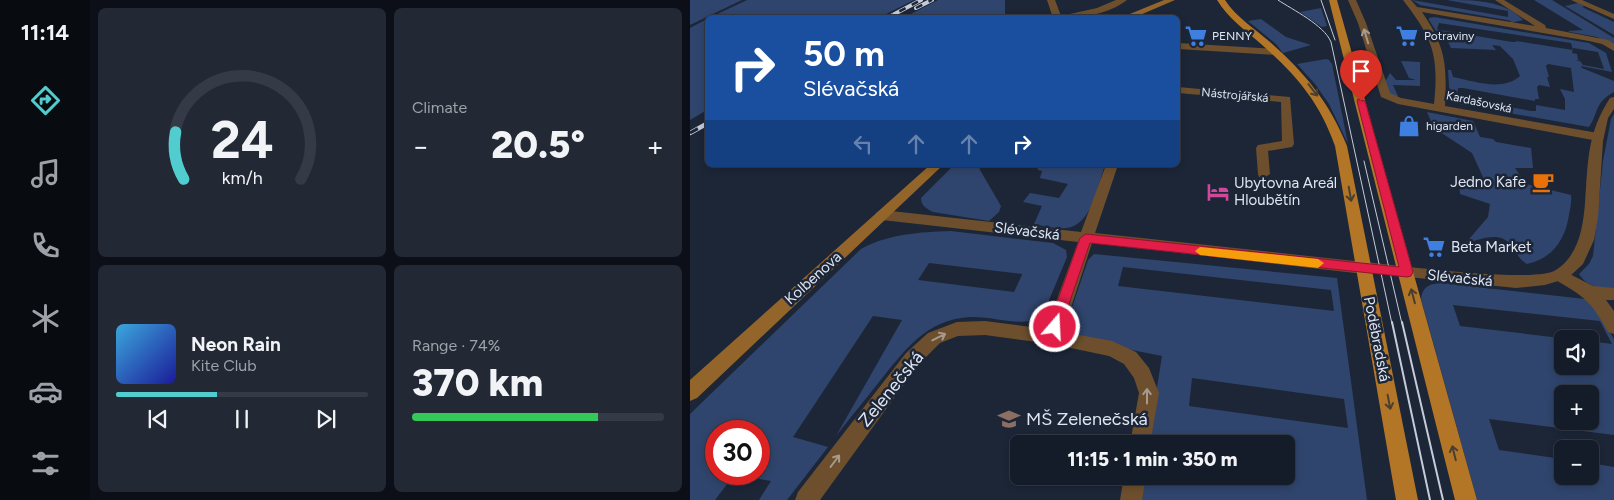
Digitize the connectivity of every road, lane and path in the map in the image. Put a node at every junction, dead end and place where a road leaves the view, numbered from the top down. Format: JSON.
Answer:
{"nodes":[{"id":1,"x":1051,"y":0,"type":"edge"},
{"id":2,"x":1122,"y":0,"type":"edge"},
{"id":3,"x":1150,"y":0,"type":"edge"},
{"id":4,"x":1171,"y":0,"type":"edge"},
{"id":5,"x":1221,"y":0,"type":"edge"},
{"id":6,"x":1333,"y":0,"type":"edge"},
{"id":7,"x":1352,"y":0,"type":"edge"},
{"id":8,"x":1407,"y":0,"type":"edge"},
{"id":9,"x":1499,"y":0,"type":"edge"},
{"id":10,"x":1575,"y":0,"type":"edge"},
{"id":11,"x":1416,"y":10,"type":"junction"},
{"id":12,"x":1056,"y":15,"type":"edge"},
{"id":13,"x":1076,"y":15,"type":"edge"},
{"id":14,"x":1122,"y":15,"type":"edge"},
{"id":15,"x":1132,"y":15,"type":"edge"},
{"id":16,"x":1614,"y":17,"type":"edge"},
{"id":17,"x":1528,"y":18,"type":"junction"},
{"id":18,"x":1515,"y":25,"type":"junction"},
{"id":19,"x":1547,"y":30,"type":"junction"},
{"id":20,"x":1254,"y":33,"type":"junction"},
{"id":21,"x":1180,"y":46,"type":"edge"},
{"id":22,"x":1614,"y":48,"type":"edge"},
{"id":23,"x":1240,"y":49,"type":"junction"},
{"id":24,"x":1275,"y":52,"type":"junction"},
{"id":25,"x":1180,"y":90,"type":"edge"},
{"id":26,"x":1614,"y":100,"type":"edge"},
{"id":27,"x":1439,"y":108,"type":"junction"},
{"id":28,"x":1598,"y":137,"type":"junction"},
{"id":29,"x":935,"y":167,"type":"edge"},
{"id":30,"x":1111,"y":167,"type":"edge"},
{"id":31,"x":1264,"y":174,"type":"dead end"},
{"id":32,"x":882,"y":215,"type":"junction"},
{"id":33,"x":1086,"y":238,"type":"junction"},
{"id":34,"x":1364,"y":268,"type":"junction"},
{"id":35,"x":1407,"y":272,"type":"junction"},
{"id":36,"x":1560,"y":275,"type":"junction"},
{"id":37,"x":1590,"y":292,"type":"junction"},
{"id":38,"x":1614,"y":294,"type":"edge"},
{"id":39,"x":1614,"y":327,"type":"edge"},
{"id":40,"x":1052,"y":336,"type":"junction"},
{"id":41,"x":690,"y":392,"type":"edge"},
{"id":42,"x":1142,"y":435,"type":"edge"},
{"id":43,"x":1134,"y":485,"type":"edge"},
{"id":44,"x":806,"y":500,"type":"edge"},
{"id":45,"x":1131,"y":500,"type":"edge"},
{"id":46,"x":1407,"y":500,"type":"edge"},
{"id":47,"x":1466,"y":500,"type":"edge"}],
"edges":[{"from":1,"to":12,"type":"street"},
{"from":2,"to":13,"type":"street"},
{"from":3,"to":14,"type":"main road"},
{"from":4,"to":15,"type":"main road"},
{"from":5,"to":20,"type":"main road","name":"Poděbradská"},
{"from":6,"to":35,"type":"main road"},
{"from":27,"to":7,"type":"street","one_way":true},
{"from":8,"to":11,"type":"street","name":"Kardašovská"},
{"from":9,"to":17,"type":"street"},
{"from":10,"to":16,"type":"street"},
{"from":11,"to":18,"type":"street"},
{"from":11,"to":27,"type":"street","name":"Kardašovská"},
{"from":17,"to":18,"type":"street"},
{"from":17,"to":19,"type":"street"},
{"from":18,"to":19,"type":"street"},
{"from":19,"to":22,"type":"street"},
{"from":20,"to":23,"type":"street"},
{"from":20,"to":24,"type":"main road","name":"Poděbradská"},
{"from":21,"to":23,"type":"street"},
{"from":23,"to":24,"type":"street"},
{"from":24,"to":34,"type":"main road","name":"Poděbradská","one_way":true},
{"from":25,"to":31,"type":"street","name":"Nástrojářská"},
{"from":26,"to":28,"type":"street","name":"Slévačská"},
{"from":27,"to":28,"type":"street","name":"Kardašovská"},
{"from":28,"to":36,"type":"street","name":"Slévačská"},
{"from":29,"to":32,"type":"main road","name":"Kolbenova"},
{"from":30,"to":33,"type":"street"},
{"from":32,"to":33,"type":"street","name":"Slévačská"},
{"from":32,"to":41,"type":"main road","name":"Kolbenova"},
{"from":33,"to":34,"type":"street","name":"Slévačská"},
{"from":33,"to":40,"type":"street"},
{"from":34,"to":35,"type":"street","name":"Slévačská"},
{"from":34,"to":46,"type":"main road","name":"Poděbradská","one_way":true},
{"from":35,"to":36,"type":"street","name":"Slévačská"},
{"from":47,"to":35,"type":"main road","one_way":true},
{"from":36,"to":37,"type":"street"},
{"from":37,"to":38,"type":"street"},
{"from":37,"to":39,"type":"street"},
{"from":42,"to":40,"type":"street","name":"Zelenečská","one_way":true},
{"from":44,"to":40,"type":"street","name":"Zelenečská","one_way":true},
{"from":43,"to":45,"type":"street"}]}
